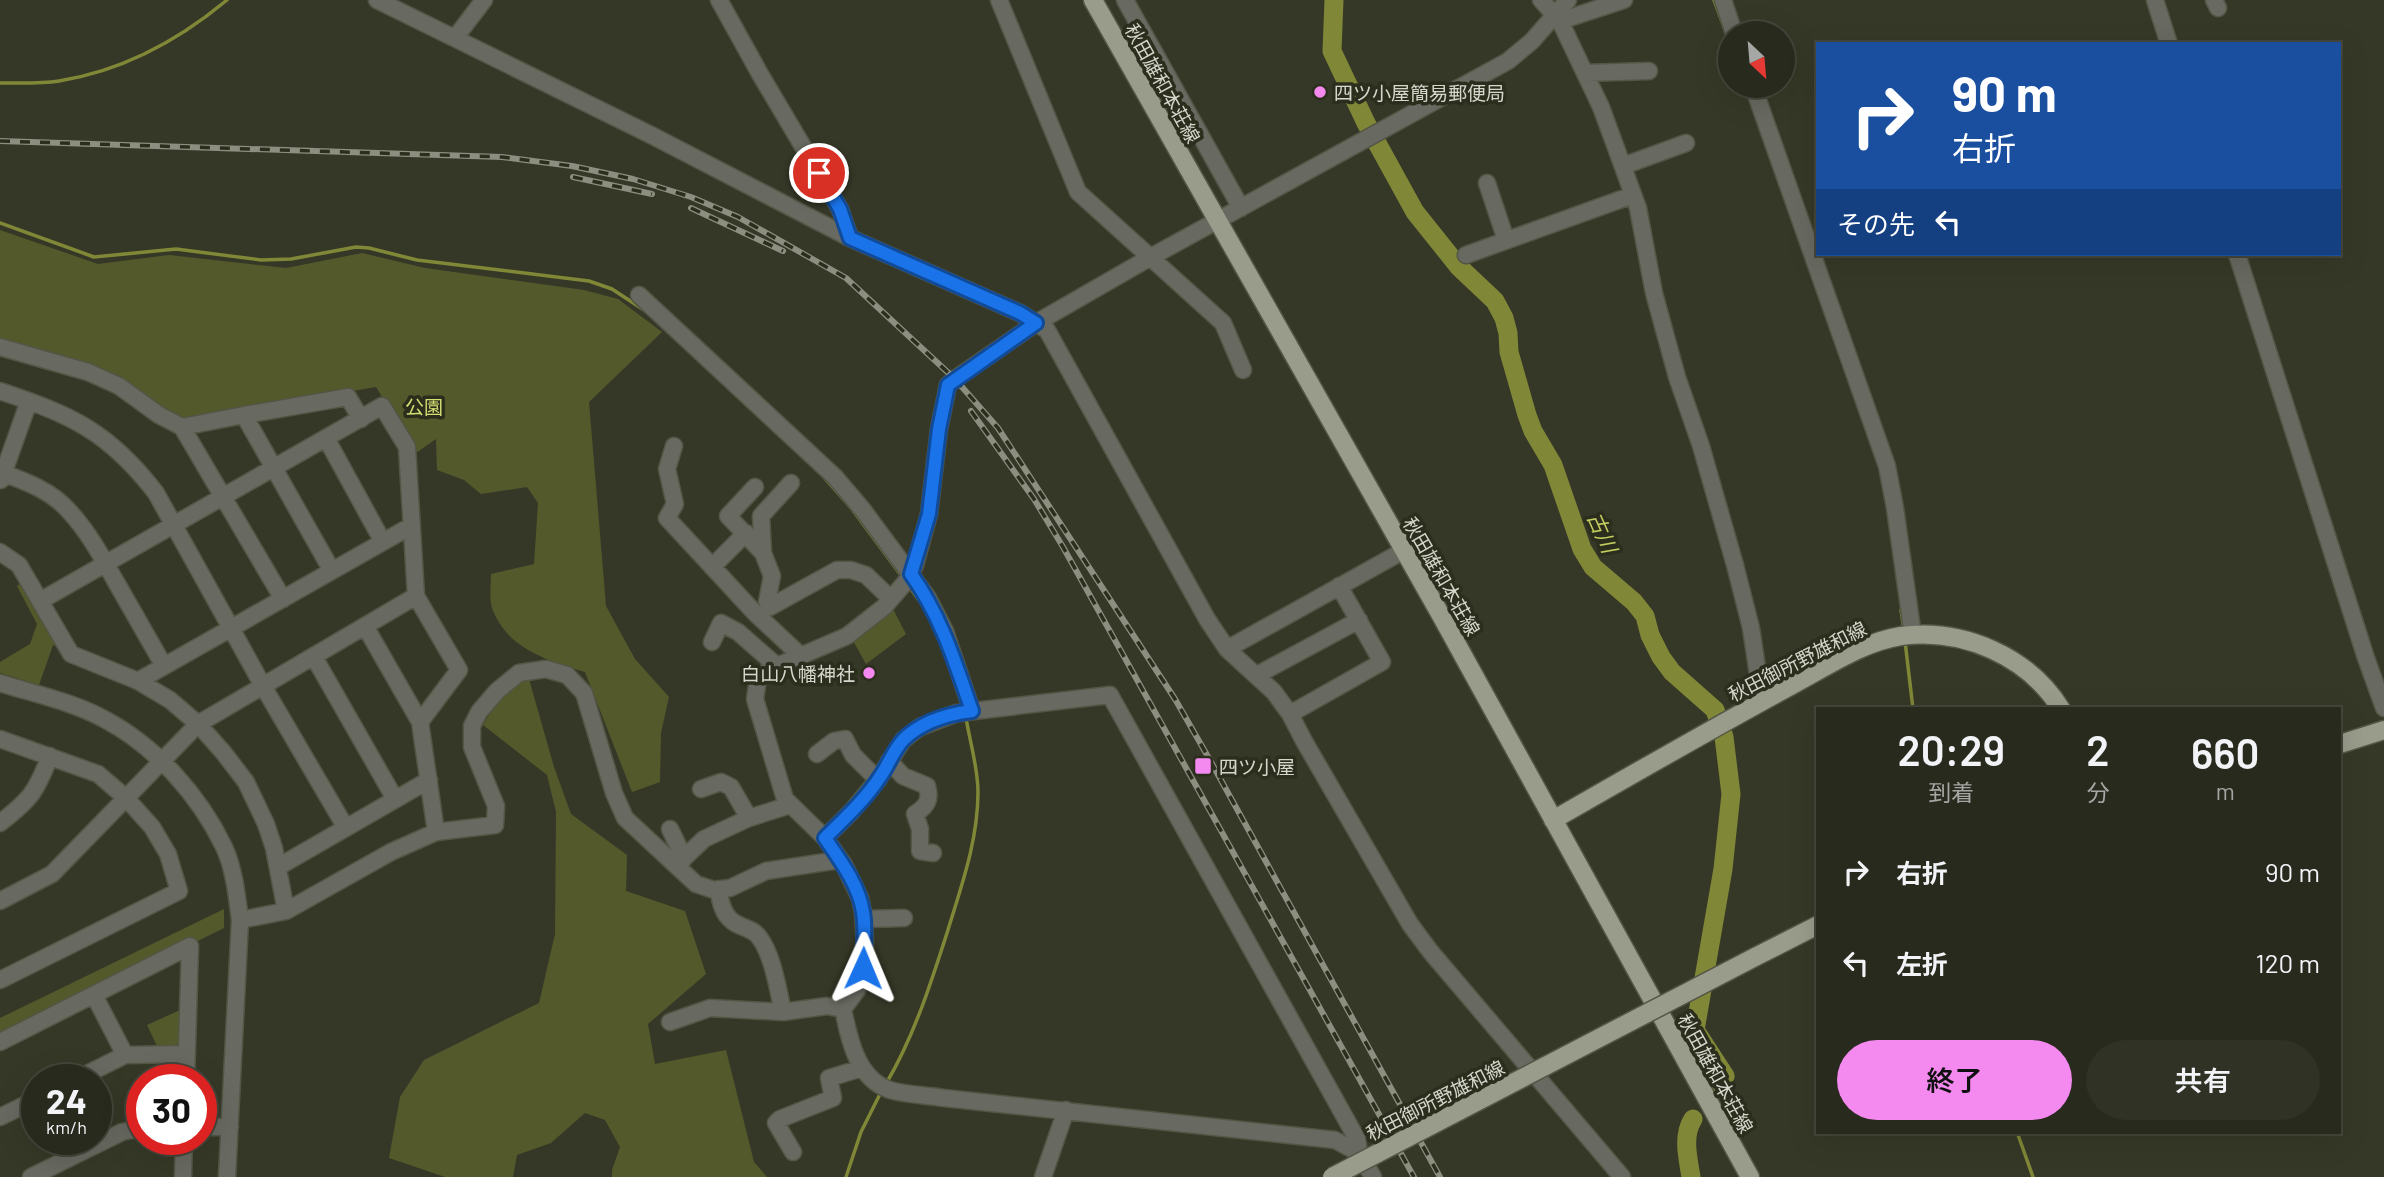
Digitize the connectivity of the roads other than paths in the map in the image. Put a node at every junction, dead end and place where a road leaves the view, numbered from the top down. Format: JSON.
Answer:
{"nodes":[{"id":1,"x":377,"y":0,"type":"edge"},
{"id":2,"x":484,"y":0,"type":"edge"},
{"id":3,"x":719,"y":0,"type":"edge"},
{"id":4,"x":999,"y":0,"type":"edge"},
{"id":5,"x":1093,"y":0,"type":"edge"},
{"id":6,"x":1125,"y":0,"type":"edge"},
{"id":7,"x":1541,"y":0,"type":"edge"},
{"id":8,"x":1568,"y":0,"type":"edge"},
{"id":9,"x":1624,"y":0,"type":"edge"},
{"id":10,"x":1723,"y":0,"type":"edge"},
{"id":11,"x":2155,"y":0,"type":"edge"},
{"id":12,"x":1557,"y":19,"type":"junction"},
{"id":13,"x":1730,"y":21,"type":"edge"},
{"id":14,"x":455,"y":38,"type":"junction"},
{"id":15,"x":2168,"y":42,"type":"edge"},
{"id":16,"x":1649,"y":71,"type":"dead end"},
{"id":17,"x":1585,"y":73,"type":"junction"},
{"id":18,"x":1757,"y":98,"type":"edge"},
{"id":19,"x":1686,"y":143,"type":"dead end"},
{"id":20,"x":1623,"y":166,"type":"junction"},
{"id":21,"x":1487,"y":183,"type":"dead end"},
{"id":22,"x":1633,"y":195,"type":"junction"},
{"id":23,"x":1241,"y":208,"type":"junction"},
{"id":24,"x":1217,"y":221,"type":"junction"},
{"id":25,"x":850,"y":238,"type":"junction"},
{"id":26,"x":1506,"y":240,"type":"junction"},
{"id":27,"x":1465,"y":255,"type":"dead end"},
{"id":28,"x":2238,"y":256,"type":"edge"},
{"id":29,"x":1149,"y":258,"type":"junction"},
{"id":30,"x":639,"y":295,"type":"dead end"},
{"id":31,"x":1036,"y":323,"type":"junction"},
{"id":32,"x":0,"y":347,"type":"edge"},
{"id":33,"x":1243,"y":370,"type":"dead end"},
{"id":34,"x":0,"y":391,"type":"edge"},
{"id":35,"x":29,"y":401,"type":"junction"},
{"id":36,"x":244,"y":415,"type":"junction"},
{"id":37,"x":361,"y":419,"type":"junction"},
{"id":38,"x":183,"y":427,"type":"junction"},
{"id":39,"x":326,"y":438,"type":"junction"},
{"id":40,"x":674,"y":446,"type":"dead end"},
{"id":41,"x":275,"y":467,"type":"junction"},
{"id":42,"x":2,"y":478,"type":"edge"},
{"id":43,"x":791,"y":483,"type":"dead end"},
{"id":44,"x":755,"y":487,"type":"dead end"},
{"id":45,"x":223,"y":497,"type":"junction"},
{"id":46,"x":174,"y":525,"type":"junction"},
{"id":47,"x":411,"y":526,"type":"junction"},
{"id":48,"x":746,"y":533,"type":"junction"},
{"id":49,"x":383,"y":542,"type":"junction"},
{"id":50,"x":1403,"y":551,"type":"junction"},
{"id":51,"x":0,"y":552,"type":"edge"},
{"id":52,"x":763,"y":553,"type":"junction"},
{"id":53,"x":105,"y":564,"type":"junction"},
{"id":54,"x":712,"y":567,"type":"junction"},
{"id":55,"x":332,"y":571,"type":"junction"},
{"id":56,"x":903,"y":585,"type":"junction"},
{"id":57,"x":1339,"y":586,"type":"junction"},
{"id":58,"x":416,"y":596,"type":"junction"},
{"id":59,"x":283,"y":599,"type":"junction"},
{"id":60,"x":40,"y":601,"type":"junction"},
{"id":61,"x":766,"y":613,"type":"junction"},
{"id":62,"x":1359,"y":620,"type":"junction"},
{"id":63,"x":365,"y":626,"type":"junction"},
{"id":64,"x":232,"y":628,"type":"junction"},
{"id":65,"x":1908,"y":636,"type":"junction"},
{"id":66,"x":712,"y":642,"type":"dead end"},
{"id":67,"x":1227,"y":649,"type":"junction"},
{"id":68,"x":314,"y":657,"type":"junction"},
{"id":69,"x":802,"y":657,"type":"junction"},
{"id":70,"x":164,"y":666,"type":"junction"},
{"id":71,"x":778,"y":667,"type":"junction"},
{"id":72,"x":1257,"y":675,"type":"junction"},
{"id":73,"x":138,"y":681,"type":"junction"},
{"id":74,"x":0,"y":683,"type":"edge"},
{"id":75,"x":263,"y":686,"type":"junction"},
{"id":76,"x":1762,"y":701,"type":"junction"},
{"id":77,"x":2061,"y":707,"type":"edge"},
{"id":78,"x":2384,"y":708,"type":"edge"},
{"id":79,"x":967,"y":711,"type":"junction"},
{"id":80,"x":1290,"y":714,"type":"junction"},
{"id":81,"x":420,"y":722,"type":"junction"},
{"id":82,"x":198,"y":724,"type":"junction"},
{"id":83,"x":2384,"y":730,"type":"edge"},
{"id":84,"x":0,"y":739,"type":"edge"},
{"id":85,"x":2341,"y":744,"type":"edge"},
{"id":86,"x":817,"y":754,"type":"dead end"},
{"id":87,"x":50,"y":756,"type":"junction"},
{"id":88,"x":162,"y":761,"type":"junction"},
{"id":89,"x":889,"y":761,"type":"junction"},
{"id":90,"x":429,"y":780,"type":"junction"},
{"id":91,"x":878,"y":780,"type":"junction"},
{"id":92,"x":701,"y":789,"type":"dead end"},
{"id":93,"x":127,"y":798,"type":"junction"},
{"id":94,"x":395,"y":800,"type":"junction"},
{"id":95,"x":790,"y":805,"type":"junction"},
{"id":96,"x":749,"y":818,"type":"junction"},
{"id":97,"x":1553,"y":820,"type":"junction"},
{"id":98,"x":0,"y":823,"type":"edge"},
{"id":99,"x":346,"y":828,"type":"junction"},
{"id":100,"x":670,"y":829,"type":"dead end"},
{"id":101,"x":436,"y":832,"type":"junction"},
{"id":102,"x":825,"y":838,"type":"junction"},
{"id":103,"x":933,"y":853,"type":"dead end"},
{"id":104,"x":839,"y":860,"type":"junction"},
{"id":105,"x":682,"y":863,"type":"junction"},
{"id":106,"x":278,"y":867,"type":"junction"},
{"id":107,"x":718,"y":889,"type":"junction"},
{"id":108,"x":0,"y":901,"type":"edge"},
{"id":109,"x":286,"y":911,"type":"junction"},
{"id":110,"x":904,"y":918,"type":"dead end"},
{"id":111,"x":240,"y":919,"type":"junction"},
{"id":112,"x":863,"y":919,"type":"junction"},
{"id":113,"x":1816,"y":926,"type":"edge"},
{"id":114,"x":0,"y":979,"type":"edge"},
{"id":115,"x":94,"y":995,"type":"junction"},
{"id":116,"x":843,"y":1009,"type":"junction"},
{"id":117,"x":783,"y":1012,"type":"junction"},
{"id":118,"x":670,"y":1022,"type":"dead end"},
{"id":119,"x":0,"y":1042,"type":"edge"},
{"id":120,"x":187,"y":1054,"type":"junction"},
{"id":121,"x":125,"y":1055,"type":"junction"},
{"id":122,"x":107,"y":1064,"type":"edge"},
{"id":123,"x":187,"y":1064,"type":"edge"},
{"id":124,"x":862,"y":1068,"type":"junction"},
{"id":125,"x":21,"y":1107,"type":"edge"},
{"id":126,"x":1066,"y":1110,"type":"junction"},
{"id":127,"x":0,"y":1117,"type":"edge"},
{"id":128,"x":217,"y":1127,"type":"edge"},
{"id":129,"x":230,"y":1127,"type":"junction"},
{"id":130,"x":126,"y":1131,"type":"edge"},
{"id":131,"x":793,"y":1152,"type":"dead end"},
{"id":132,"x":1359,"y":1153,"type":"junction"},
{"id":133,"x":184,"y":1155,"type":"edge"},
{"id":134,"x":31,"y":1177,"type":"edge"},
{"id":135,"x":183,"y":1177,"type":"edge"},
{"id":136,"x":227,"y":1177,"type":"edge"},
{"id":137,"x":1043,"y":1177,"type":"edge"},
{"id":138,"x":1332,"y":1177,"type":"edge"},
{"id":139,"x":1373,"y":1177,"type":"edge"},
{"id":140,"x":1622,"y":1177,"type":"edge"},
{"id":141,"x":1750,"y":1177,"type":"edge"}],
"edges":[{"from":1,"to":14,"type":"street"},
{"from":2,"to":14,"type":"street"},
{"from":3,"to":25,"type":"street"},
{"from":4,"to":29,"type":"street"},
{"from":5,"to":24,"type":"main road","name":"秋田雄和本荘線"},
{"from":6,"to":23,"type":"street"},
{"from":7,"to":12,"type":"street"},
{"from":8,"to":12,"type":"street"},
{"from":9,"to":12,"type":"street"},
{"from":10,"to":13,"type":"street"},
{"from":11,"to":15,"type":"street"},
{"from":12,"to":17,"type":"street"},
{"from":12,"to":23,"type":"street"},
{"from":14,"to":25,"type":"street"},
{"from":16,"to":17,"type":"street"},
{"from":17,"to":20,"type":"street"},
{"from":18,"to":65,"type":"street"},
{"from":19,"to":20,"type":"street"},
{"from":20,"to":22,"type":"street"},
{"from":21,"to":26,"type":"street"},
{"from":22,"to":26,"type":"street"},
{"from":22,"to":76,"type":"street"},
{"from":23,"to":24,"type":"street"},
{"from":24,"to":29,"type":"street"},
{"from":24,"to":50,"type":"main road","name":"秋田雄和本荘線"},
{"from":25,"to":31,"type":"street"},
{"from":26,"to":27,"type":"street"},
{"from":28,"to":78,"type":"street"},
{"from":29,"to":31,"type":"street"},
{"from":29,"to":33,"type":"street"},
{"from":30,"to":56,"type":"street"},
{"from":31,"to":56,"type":"street"},
{"from":31,"to":67,"type":"street"},
{"from":32,"to":38,"type":"street"},
{"from":34,"to":35,"type":"street"},
{"from":35,"to":42,"type":"street"},
{"from":35,"to":46,"type":"street"},
{"from":36,"to":37,"type":"street"},
{"from":36,"to":38,"type":"street"},
{"from":36,"to":41,"type":"street"},
{"from":37,"to":39,"type":"street"},
{"from":37,"to":47,"type":"street"},
{"from":38,"to":45,"type":"street"},
{"from":39,"to":41,"type":"street"},
{"from":39,"to":49,"type":"street"},
{"from":40,"to":54,"type":"street"},
{"from":41,"to":45,"type":"street"},
{"from":41,"to":55,"type":"street"},
{"from":42,"to":53,"type":"street"},
{"from":43,"to":52,"type":"street"},
{"from":44,"to":48,"type":"street"},
{"from":45,"to":46,"type":"street"},
{"from":45,"to":59,"type":"street"},
{"from":46,"to":53,"type":"street"},
{"from":46,"to":64,"type":"street"},
{"from":47,"to":49,"type":"street"},
{"from":47,"to":58,"type":"street"},
{"from":48,"to":52,"type":"street"},
{"from":48,"to":54,"type":"street"},
{"from":49,"to":55,"type":"street"},
{"from":50,"to":57,"type":"street"},
{"from":50,"to":97,"type":"main road","name":"秋田雄和本荘線"},
{"from":51,"to":60,"type":"street"},
{"from":52,"to":61,"type":"street"},
{"from":53,"to":60,"type":"street"},
{"from":53,"to":70,"type":"street"},
{"from":54,"to":61,"type":"street"},
{"from":55,"to":59,"type":"street"},
{"from":56,"to":61,"type":"street"},
{"from":56,"to":69,"type":"street"},
{"from":56,"to":79,"type":"street"},
{"from":57,"to":62,"type":"street"},
{"from":57,"to":67,"type":"street"},
{"from":58,"to":63,"type":"street"},
{"from":58,"to":81,"type":"street"},
{"from":59,"to":64,"type":"street"},
{"from":60,"to":73,"type":"street"},
{"from":61,"to":69,"type":"street"},
{"from":62,"to":72,"type":"street"},
{"from":62,"to":80,"type":"street"},
{"from":63,"to":68,"type":"street"},
{"from":63,"to":81,"type":"street"},
{"from":64,"to":70,"type":"street"},
{"from":64,"to":75,"type":"street"},
{"from":65,"to":76,"type":"main road","name":"秋田御所野雄和線"},
{"from":65,"to":77,"type":"main road","name":"秋田御所野雄和線"},
{"from":66,"to":71,"type":"street"},
{"from":67,"to":72,"type":"street"},
{"from":68,"to":75,"type":"street"},
{"from":68,"to":94,"type":"street"},
{"from":69,"to":71,"type":"street"},
{"from":70,"to":73,"type":"street"},
{"from":71,"to":95,"type":"street"},
{"from":72,"to":80,"type":"street"},
{"from":73,"to":82,"type":"street"},
{"from":74,"to":88,"type":"street"},
{"from":75,"to":82,"type":"street"},
{"from":75,"to":99,"type":"street"},
{"from":76,"to":97,"type":"main road","name":"秋田御所野雄和線"},
{"from":79,"to":89,"type":"street"},
{"from":79,"to":132,"type":"street"},
{"from":80,"to":140,"type":"street"},
{"from":81,"to":90,"type":"street"},
{"from":82,"to":88,"type":"street"},
{"from":82,"to":106,"type":"street"},
{"from":83,"to":85,"type":"main road"},
{"from":84,"to":87,"type":"street"},
{"from":86,"to":91,"type":"street"},
{"from":87,"to":93,"type":"street"},
{"from":87,"to":98,"type":"street"},
{"from":88,"to":93,"type":"street"},
{"from":88,"to":111,"type":"street"},
{"from":89,"to":91,"type":"street"},
{"from":89,"to":103,"type":"street"},
{"from":90,"to":94,"type":"street"},
{"from":90,"to":101,"type":"street"},
{"from":91,"to":102,"type":"street"},
{"from":92,"to":96,"type":"street"},
{"from":93,"to":108,"type":"street"},
{"from":93,"to":114,"type":"street"},
{"from":94,"to":99,"type":"street"},
{"from":95,"to":96,"type":"street"},
{"from":95,"to":102,"type":"street"},
{"from":96,"to":105,"type":"street"},
{"from":97,"to":141,"type":"main road","name":"秋田雄和本荘線"},
{"from":99,"to":106,"type":"street"},
{"from":100,"to":105,"type":"street"},
{"from":101,"to":105,"type":"street"},
{"from":101,"to":109,"type":"street"},
{"from":102,"to":104,"type":"street"},
{"from":104,"to":107,"type":"street"},
{"from":104,"to":112,"type":"street"},
{"from":105,"to":107,"type":"street"},
{"from":106,"to":109,"type":"street"},
{"from":107,"to":117,"type":"street"},
{"from":109,"to":111,"type":"street"},
{"from":110,"to":112,"type":"street"},
{"from":111,"to":129,"type":"street"},
{"from":112,"to":116,"type":"street"},
{"from":113,"to":138,"type":"main road","name":"秋田御所野雄和線","bridge":true},
{"from":115,"to":119,"type":"street"},
{"from":115,"to":120,"type":"street"},
{"from":115,"to":121,"type":"street"},
{"from":116,"to":117,"type":"street"},
{"from":116,"to":124,"type":"street"},
{"from":117,"to":118,"type":"street"},
{"from":120,"to":121,"type":"street"},
{"from":120,"to":123,"type":"street"},
{"from":121,"to":122,"type":"street"},
{"from":124,"to":126,"type":"street"},
{"from":124,"to":131,"type":"street"},
{"from":125,"to":127,"type":"street"},
{"from":126,"to":132,"type":"street"},
{"from":126,"to":137,"type":"street"},
{"from":128,"to":129,"type":"street"},
{"from":129,"to":136,"type":"street"},
{"from":130,"to":134,"type":"street"},
{"from":132,"to":139,"type":"street"},
{"from":133,"to":135,"type":"street"}]}
